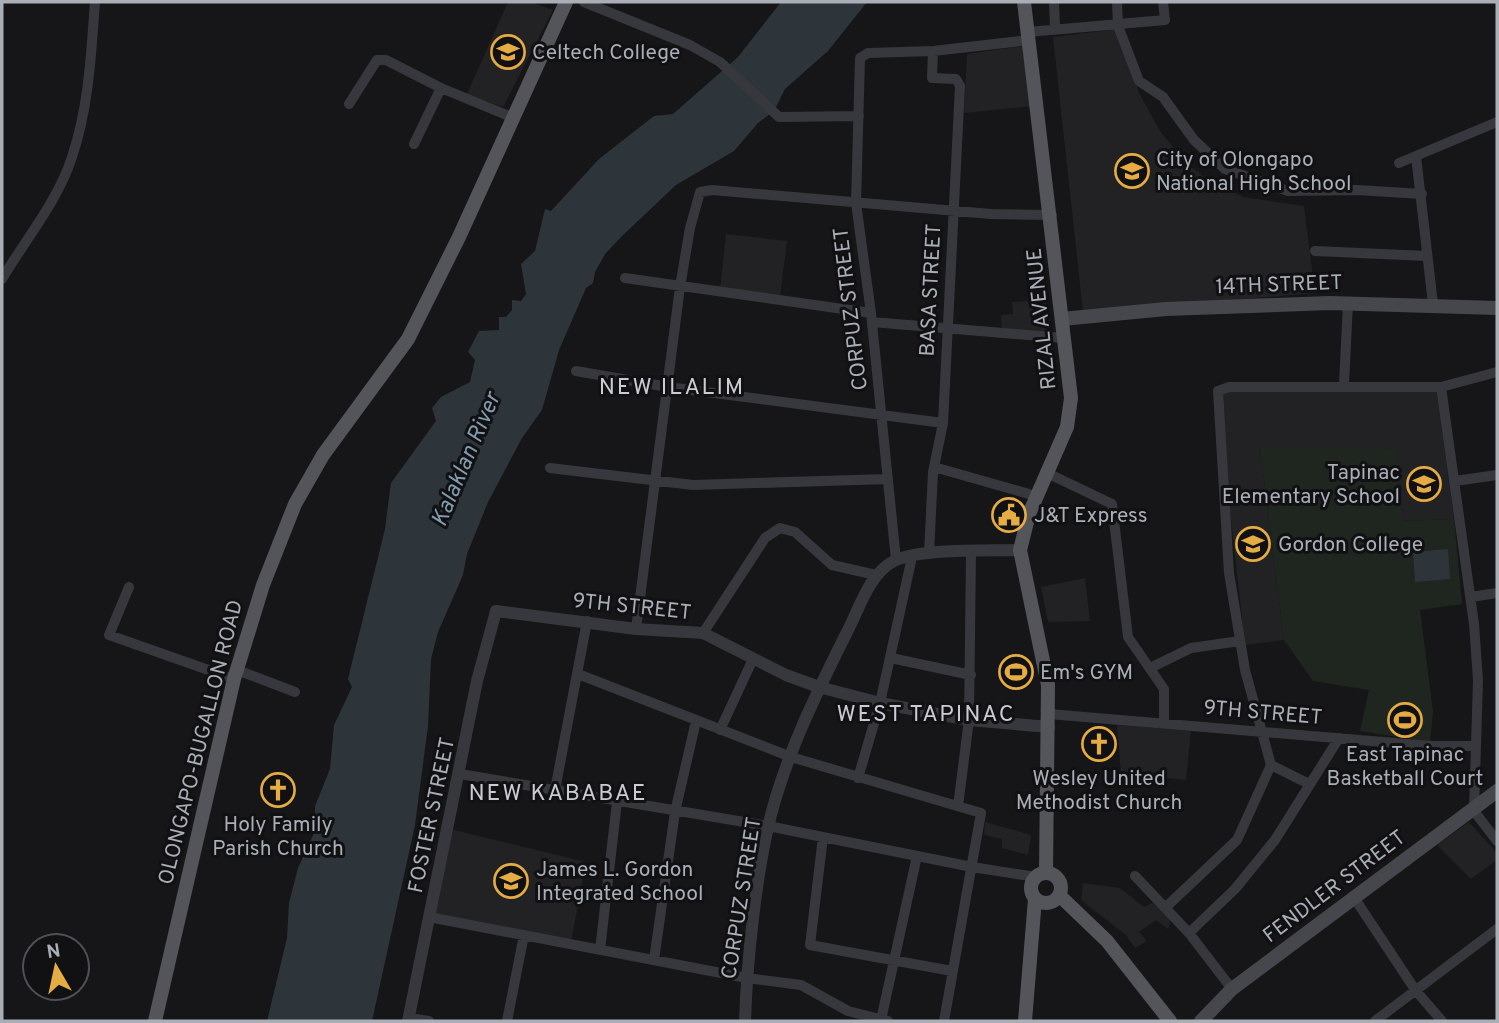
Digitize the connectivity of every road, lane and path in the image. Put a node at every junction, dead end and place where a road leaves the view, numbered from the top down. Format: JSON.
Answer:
{"nodes":[{"id":1,"x":94,"y":2,"type":"edge"},
{"id":2,"x":566,"y":2,"type":"edge"},
{"id":3,"x":583,"y":2,"type":"edge"},
{"id":4,"x":1024,"y":2,"type":"edge"},
{"id":5,"x":1054,"y":2,"type":"edge"},
{"id":6,"x":1117,"y":2,"type":"edge"},
{"id":7,"x":1163,"y":2,"type":"edge"},
{"id":8,"x":1118,"y":26,"type":"junction"},
{"id":9,"x":1055,"y":28,"type":"junction"},
{"id":10,"x":1029,"y":36,"type":"junction"},
{"id":11,"x":933,"y":51,"type":"junction"},
{"id":12,"x":441,"y":88,"type":"junction"},
{"id":13,"x":349,"y":104,"type":"dead end"},
{"id":14,"x":859,"y":116,"type":"junction"},
{"id":15,"x":514,"y":118,"type":"junction"},
{"id":16,"x":1497,"y":122,"type":"edge"},
{"id":17,"x":414,"y":144,"type":"dead end"},
{"id":18,"x":1416,"y":156,"type":"junction"},
{"id":19,"x":1399,"y":163,"type":"dead end"},
{"id":20,"x":1422,"y":194,"type":"junction"},
{"id":21,"x":856,"y":203,"type":"junction"},
{"id":22,"x":953,"y":209,"type":"junction"},
{"id":23,"x":1052,"y":215,"type":"junction"},
{"id":24,"x":1315,"y":251,"type":"dead end"},
{"id":25,"x":1427,"y":257,"type":"junction"},
{"id":26,"x":625,"y":278,"type":"dead end"},
{"id":27,"x":2,"y":279,"type":"edge"},
{"id":28,"x":680,"y":287,"type":"junction"},
{"id":29,"x":1348,"y":303,"type":"junction"},
{"id":30,"x":1433,"y":304,"type":"junction"},
{"id":31,"x":1497,"y":308,"type":"edge"},
{"id":32,"x":872,"y":317,"type":"junction"},
{"id":33,"x":1062,"y":319,"type":"junction"},
{"id":34,"x":947,"y":329,"type":"junction"},
{"id":35,"x":1064,"y":338,"type":"junction"},
{"id":36,"x":576,"y":371,"type":"dead end"},
{"id":37,"x":1497,"y":372,"type":"edge"},
{"id":38,"x":1344,"y":384,"type":"junction"},
{"id":39,"x":668,"y":387,"type":"junction"},
{"id":40,"x":1441,"y":387,"type":"junction"},
{"id":41,"x":881,"y":413,"type":"junction"},
{"id":42,"x":943,"y":423,"type":"junction"},
{"id":43,"x":934,"y":467,"type":"junction"},
{"id":44,"x":550,"y":468,"type":"dead end"},
{"id":45,"x":1047,"y":473,"type":"junction"},
{"id":46,"x":1497,"y":475,"type":"edge"},
{"id":47,"x":888,"y":479,"type":"junction"},
{"id":48,"x":1455,"y":481,"type":"junction"},
{"id":49,"x":654,"y":482,"type":"junction"},
{"id":50,"x":1036,"y":496,"type":"junction"},
{"id":51,"x":1020,"y":550,"type":"junction"},
{"id":52,"x":971,"y":551,"type":"junction"},
{"id":53,"x":929,"y":554,"type":"junction"},
{"id":54,"x":912,"y":557,"type":"junction"},
{"id":55,"x":896,"y":560,"type":"junction"},
{"id":56,"x":876,"y":575,"type":"junction"},
{"id":57,"x":129,"y":587,"type":"dead end"},
{"id":58,"x":1497,"y":593,"type":"edge"},
{"id":59,"x":1471,"y":597,"type":"junction"},
{"id":60,"x":493,"y":617,"type":"joint"},
{"id":61,"x":587,"y":621,"type":"junction"},
{"id":62,"x":636,"y":629,"type":"junction"},
{"id":63,"x":703,"y":632,"type":"junction"},
{"id":64,"x":1240,"y":641,"type":"junction"},
{"id":65,"x":891,"y":658,"type":"junction"},
{"id":66,"x":753,"y":659,"type":"junction"},
{"id":67,"x":1150,"y":668,"type":"junction"},
{"id":68,"x":235,"y":674,"type":"junction"},
{"id":69,"x":578,"y":674,"type":"junction"},
{"id":70,"x":971,"y":675,"type":"junction"},
{"id":71,"x":819,"y":687,"type":"junction"},
{"id":72,"x":295,"y":692,"type":"dead end"},
{"id":73,"x":880,"y":704,"type":"junction"},
{"id":74,"x":969,"y":720,"type":"junction"},
{"id":75,"x":1049,"y":720,"type":"junction"},
{"id":76,"x":696,"y":721,"type":"junction"},
{"id":77,"x":1164,"y":723,"type":"junction"},
{"id":78,"x":720,"y":730,"type":"junction"},
{"id":79,"x":1261,"y":731,"type":"junction"},
{"id":80,"x":1339,"y":738,"type":"junction"},
{"id":81,"x":1475,"y":746,"type":"junction"},
{"id":82,"x":791,"y":757,"type":"junction"},
{"id":83,"x":1271,"y":765,"type":"junction"},
{"id":84,"x":460,"y":774,"type":"junction"},
{"id":85,"x":858,"y":778,"type":"junction"},
{"id":86,"x":1309,"y":784,"type":"junction"},
{"id":87,"x":555,"y":790,"type":"junction"},
{"id":88,"x":1497,"y":791,"type":"edge"},
{"id":89,"x":617,"y":802,"type":"junction"},
{"id":90,"x":958,"y":806,"type":"junction"},
{"id":91,"x":1474,"y":811,"type":"junction"},
{"id":92,"x":675,"y":812,"type":"junction"},
{"id":93,"x":768,"y":826,"type":"junction"},
{"id":94,"x":823,"y":837,"type":"junction"},
{"id":95,"x":1497,"y":841,"type":"edge"},
{"id":96,"x":917,"y":856,"type":"junction"},
{"id":97,"x":972,"y":867,"type":"junction"},
{"id":98,"x":1041,"y":875,"type":"junction"},
{"id":99,"x":1135,"y":876,"type":"dead end"},
{"id":100,"x":1059,"y":895,"type":"junction"},
{"id":101,"x":1353,"y":896,"type":"junction"},
{"id":102,"x":1035,"y":899,"type":"junction"},
{"id":103,"x":1166,"y":907,"type":"junction"},
{"id":104,"x":429,"y":917,"type":"junction"},
{"id":105,"x":1497,"y":929,"type":"edge"},
{"id":106,"x":1189,"y":933,"type":"junction"},
{"id":107,"x":523,"y":935,"type":"junction"},
{"id":108,"x":600,"y":950,"type":"junction"},
{"id":109,"x":654,"y":960,"type":"junction"},
{"id":110,"x":896,"y":961,"type":"junction"},
{"id":111,"x":953,"y":971,"type":"junction"},
{"id":112,"x":747,"y":978,"type":"junction"},
{"id":113,"x":1232,"y":989,"type":"junction"},
{"id":114,"x":1416,"y":991,"type":"junction"},
{"id":115,"x":848,"y":1016,"type":"edge"},
{"id":116,"x":408,"y":1019,"type":"edge"},
{"id":117,"x":155,"y":1021,"type":"edge"},
{"id":118,"x":429,"y":1021,"type":"edge"},
{"id":119,"x":507,"y":1021,"type":"edge"},
{"id":120,"x":745,"y":1021,"type":"edge"},
{"id":121,"x":885,"y":1021,"type":"edge"},
{"id":122,"x":944,"y":1021,"type":"edge"},
{"id":123,"x":1024,"y":1021,"type":"edge"},
{"id":124,"x":1170,"y":1021,"type":"edge"},
{"id":125,"x":1201,"y":1021,"type":"edge"},
{"id":126,"x":1375,"y":1021,"type":"edge"},
{"id":127,"x":1442,"y":1021,"type":"edge"}],
"edges":[{"from":1,"to":27,"type":"street"},
{"from":2,"to":15,"type":"main road","name":"OLONGAPO-BUGALLON ROAD"},
{"from":3,"to":14,"type":"street"},
{"from":4,"to":10,"type":"main road","name":"RIZAL AVENUE"},
{"from":5,"to":9,"type":"street"},
{"from":6,"to":8,"type":"street"},
{"from":7,"to":8,"type":"street"},
{"from":8,"to":9,"type":"street"},
{"from":8,"to":20,"type":"street"},
{"from":9,"to":10,"type":"street"},
{"from":10,"to":11,"type":"street"},
{"from":10,"to":23,"type":"main road","name":"RIZAL AVENUE"},
{"from":11,"to":14,"type":"street","name":"CORPUZ STREET"},
{"from":11,"to":22,"type":"street","name":"BASA STREET"},
{"from":12,"to":13,"type":"street"},
{"from":12,"to":15,"type":"street"},
{"from":12,"to":17,"type":"street"},
{"from":14,"to":21,"type":"street","name":"CORPUZ STREET"},
{"from":15,"to":68,"type":"main road","name":"OLONGAPO-BUGALLON ROAD"},
{"from":16,"to":18,"type":"street"},
{"from":18,"to":19,"type":"street"},
{"from":18,"to":20,"type":"street"},
{"from":20,"to":25,"type":"street"},
{"from":21,"to":22,"type":"street"},
{"from":21,"to":28,"type":"street"},
{"from":21,"to":32,"type":"street","name":"CORPUZ STREET"},
{"from":22,"to":23,"type":"street"},
{"from":22,"to":34,"type":"street","name":"BASA STREET"},
{"from":23,"to":33,"type":"main road","name":"RIZAL AVENUE"},
{"from":24,"to":25,"type":"street"},
{"from":25,"to":30,"type":"street"},
{"from":26,"to":28,"type":"street"},
{"from":28,"to":32,"type":"street"},
{"from":28,"to":39,"type":"street"},
{"from":29,"to":30,"type":"main road","name":"14TH STREET"},
{"from":29,"to":33,"type":"main road","name":"14TH STREET"},
{"from":29,"to":38,"type":"street"},
{"from":30,"to":31,"type":"main road","name":"14TH STREET"},
{"from":32,"to":34,"type":"street"},
{"from":32,"to":41,"type":"street","name":"CORPUZ STREET"},
{"from":33,"to":35,"type":"main road","name":"RIZAL AVENUE"},
{"from":34,"to":35,"type":"street"},
{"from":34,"to":42,"type":"street","name":"BASA STREET"},
{"from":35,"to":45,"type":"main road","name":"RIZAL AVENUE"},
{"from":36,"to":39,"type":"street"},
{"from":37,"to":40,"type":"street"},
{"from":38,"to":40,"type":"street"},
{"from":38,"to":64,"type":"street"},
{"from":39,"to":41,"type":"street"},
{"from":39,"to":49,"type":"street"},
{"from":40,"to":48,"type":"street"},
{"from":41,"to":42,"type":"street"},
{"from":41,"to":47,"type":"street","name":"CORPUZ STREET"},
{"from":42,"to":43,"type":"street","name":"BASA STREET"},
{"from":43,"to":50,"type":"street"},
{"from":43,"to":53,"type":"street","name":"BASA STREET"},
{"from":44,"to":49,"type":"street"},
{"from":45,"to":50,"type":"main road","name":"RIZAL AVENUE"},
{"from":45,"to":67,"type":"street"},
{"from":46,"to":48,"type":"street"},
{"from":47,"to":49,"type":"street"},
{"from":47,"to":55,"type":"street","name":"CORPUZ STREET"},
{"from":48,"to":59,"type":"street"},
{"from":49,"to":62,"type":"street"},
{"from":50,"to":51,"type":"main road","name":"RIZAL AVENUE"},
{"from":51,"to":52,"type":"street","name":"CORPUZ STREET"},
{"from":51,"to":75,"type":"main road","name":"RIZAL AVENUE"},
{"from":52,"to":53,"type":"street","name":"CORPUZ STREET"},
{"from":52,"to":70,"type":"street"},
{"from":53,"to":54,"type":"street","name":"CORPUZ STREET"},
{"from":54,"to":55,"type":"street","name":"CORPUZ STREET"},
{"from":54,"to":65,"type":"street"},
{"from":55,"to":56,"type":"street","name":"CORPUZ STREET"},
{"from":56,"to":63,"type":"street"},
{"from":56,"to":71,"type":"street","name":"CORPUZ STREET"},
{"from":57,"to":68,"type":"street"},
{"from":58,"to":59,"type":"street"},
{"from":59,"to":81,"type":"street"},
{"from":60,"to":61,"type":"street","name":"9TH STREET"},
{"from":60,"to":84,"type":"street","name":"FOSTER STREET"},
{"from":61,"to":62,"type":"street","name":"9TH STREET"},
{"from":61,"to":69,"type":"street"},
{"from":62,"to":63,"type":"street","name":"9TH STREET"},
{"from":63,"to":66,"type":"street","name":"9TH STREET"},
{"from":64,"to":67,"type":"street"},
{"from":64,"to":79,"type":"street"},
{"from":65,"to":70,"type":"street"},
{"from":65,"to":73,"type":"street"},
{"from":66,"to":71,"type":"street","name":"9TH STREET"},
{"from":66,"to":78,"type":"street"},
{"from":67,"to":77,"type":"street"},
{"from":68,"to":72,"type":"street"},
{"from":68,"to":117,"type":"main road","name":"OLONGAPO-BUGALLON ROAD"},
{"from":69,"to":76,"type":"street"},
{"from":69,"to":87,"type":"street"},
{"from":70,"to":74,"type":"street"},
{"from":71,"to":73,"type":"street","name":"9TH STREET"},
{"from":71,"to":82,"type":"street","name":"CORPUZ STREET"},
{"from":73,"to":74,"type":"street","name":"9TH STREET"},
{"from":73,"to":85,"type":"street"},
{"from":74,"to":75,"type":"street","name":"9TH STREET"},
{"from":74,"to":90,"type":"street"},
{"from":75,"to":77,"type":"street","name":"9TH STREET"},
{"from":75,"to":98,"type":"main road","name":"RIZAL AVENUE"},
{"from":76,"to":78,"type":"street"},
{"from":76,"to":92,"type":"street"},
{"from":77,"to":79,"type":"street","name":"9TH STREET"},
{"from":78,"to":82,"type":"street"},
{"from":79,"to":80,"type":"street","name":"9TH STREET"},
{"from":79,"to":83,"type":"street"},
{"from":80,"to":81,"type":"street","name":"9TH STREET"},
{"from":80,"to":86,"type":"street"},
{"from":81,"to":91,"type":"street"},
{"from":82,"to":85,"type":"street"},
{"from":82,"to":93,"type":"street","name":"CORPUZ STREET"},
{"from":83,"to":86,"type":"street"},
{"from":83,"to":103,"type":"street"},
{"from":84,"to":87,"type":"street"},
{"from":84,"to":104,"type":"street","name":"FOSTER STREET"},
{"from":85,"to":90,"type":"street"},
{"from":86,"to":106,"type":"street"},
{"from":87,"to":89,"type":"street"},
{"from":88,"to":91,"type":"main road","name":"FENDLER STREET"},
{"from":89,"to":92,"type":"street"},
{"from":89,"to":108,"type":"street"},
{"from":90,"to":97,"type":"street"},
{"from":91,"to":95,"type":"street"},
{"from":91,"to":101,"type":"main road","name":"FENDLER STREET"},
{"from":92,"to":93,"type":"street"},
{"from":92,"to":109,"type":"street"},
{"from":93,"to":94,"type":"street"},
{"from":93,"to":112,"type":"street","name":"CORPUZ STREET"},
{"from":94,"to":96,"type":"street"},
{"from":94,"to":110,"type":"street"},
{"from":96,"to":97,"type":"street"},
{"from":96,"to":110,"type":"street"},
{"from":97,"to":98,"type":"street"},
{"from":97,"to":111,"type":"street"},
{"from":98,"to":100,"type":"main road"},
{"from":98,"to":102,"type":"main road"},
{"from":99,"to":103,"type":"street"},
{"from":100,"to":102,"type":"main road"},
{"from":100,"to":124,"type":"main road"},
{"from":101,"to":113,"type":"main road","name":"FENDLER STREET"},
{"from":101,"to":114,"type":"street"},
{"from":102,"to":123,"type":"main road"},
{"from":103,"to":106,"type":"street"},
{"from":104,"to":107,"type":"street"},
{"from":104,"to":116,"type":"street","name":"FOSTER STREET"},
{"from":105,"to":114,"type":"street"},
{"from":106,"to":113,"type":"street"},
{"from":107,"to":108,"type":"street"},
{"from":107,"to":119,"type":"street"},
{"from":108,"to":109,"type":"street"},
{"from":109,"to":112,"type":"street"},
{"from":110,"to":111,"type":"street"},
{"from":110,"to":121,"type":"street"},
{"from":111,"to":122,"type":"street"},
{"from":112,"to":115,"type":"street"},
{"from":112,"to":120,"type":"street","name":"CORPUZ STREET"},
{"from":113,"to":125,"type":"main road","name":"FENDLER STREET"},
{"from":114,"to":126,"type":"street"},
{"from":114,"to":127,"type":"street"},
{"from":115,"to":121,"type":"street"},
{"from":116,"to":118,"type":"street"}]}
